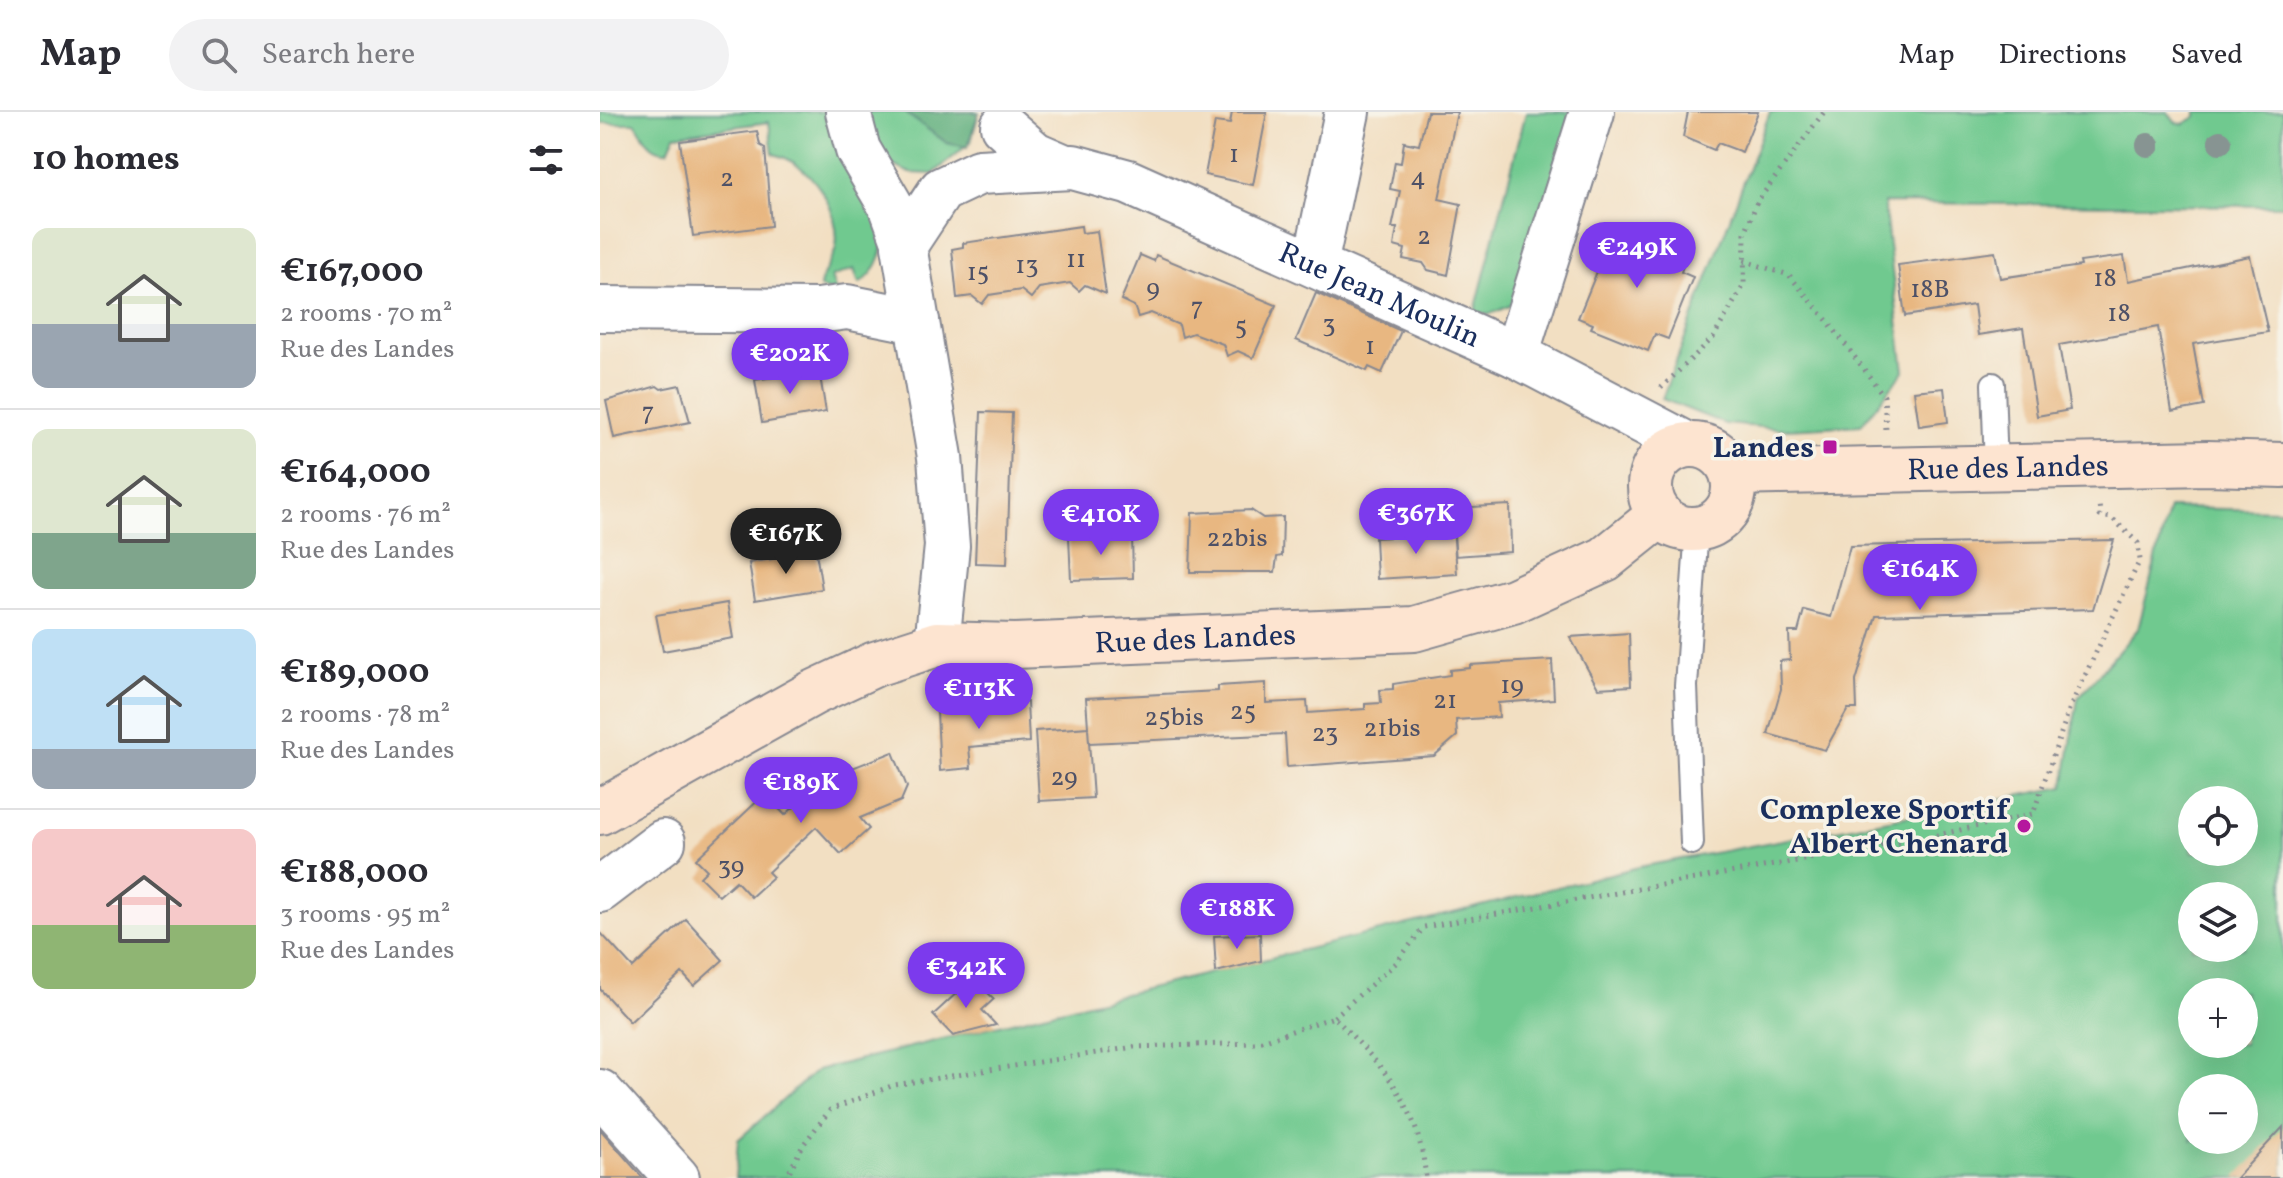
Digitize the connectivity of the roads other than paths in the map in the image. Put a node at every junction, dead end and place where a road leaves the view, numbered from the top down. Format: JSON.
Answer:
{"nodes":[{"id":1,"x":848,"y":112,"type":"edge"},
{"id":2,"x":1347,"y":112,"type":"edge"},
{"id":3,"x":1592,"y":112,"type":"edge"},
{"id":4,"x":1006,"y":119,"type":"edge"},
{"id":5,"x":1065,"y":167,"type":"junction"},
{"id":6,"x":873,"y":172,"type":"junction"},
{"id":7,"x":960,"y":181,"type":"junction"},
{"id":8,"x":904,"y":244,"type":"junction"},
{"id":9,"x":1315,"y":265,"type":"junction"},
{"id":10,"x":847,"y":307,"type":"junction"},
{"id":11,"x":600,"y":309,"type":"edge"},
{"id":12,"x":917,"y":321,"type":"junction"},
{"id":13,"x":1516,"y":355,"type":"junction"},
{"id":14,"x":1993,"y":384,"type":"dead end"},
{"id":15,"x":1686,"y":444,"type":"junction"},
{"id":16,"x":2283,"y":465,"type":"edge"},
{"id":17,"x":1996,"y":468,"type":"junction"},
{"id":18,"x":1732,"y":473,"type":"junction"},
{"id":19,"x":1678,"y":522,"type":"junction"},
{"id":20,"x":937,"y":644,"type":"junction"},
{"id":21,"x":600,"y":812,"type":"edge"},
{"id":22,"x":663,"y":842,"type":"dead end"},
{"id":23,"x":1692,"y":843,"type":"dead end"},
{"id":24,"x":600,"y":890,"type":"edge"},
{"id":25,"x":600,"y":1092,"type":"edge"},
{"id":26,"x":677,"y":1178,"type":"edge"}],
"edges":[{"from":1,"to":6,"type":"street"},
{"from":2,"to":9,"type":"street"},
{"from":3,"to":13,"type":"street"},
{"from":4,"to":5,"type":"street","name":"Rue Jean Moulin"},
{"from":4,"to":7,"type":"street"},
{"from":5,"to":7,"type":"street","name":"Rue Jean Moulin"},
{"from":5,"to":9,"type":"street","name":"Rue Jean Moulin"},
{"from":6,"to":7,"type":"street","name":"Rue Jean Moulin"},
{"from":6,"to":8,"type":"street"},
{"from":7,"to":8,"type":"street"},
{"from":8,"to":10,"type":"street"},
{"from":8,"to":12,"type":"street"},
{"from":9,"to":13,"type":"street","name":"Rue Jean Moulin"},
{"from":10,"to":11,"type":"street"},
{"from":10,"to":12,"type":"street"},
{"from":12,"to":20,"type":"street"},
{"from":13,"to":15,"type":"street","name":"Rue Jean Moulin"},
{"from":14,"to":17,"type":"lane"},
{"from":15,"to":18,"type":"street"},
{"from":15,"to":19,"type":"street"},
{"from":16,"to":17,"type":"street","name":"Rue des Landes"},
{"from":17,"to":18,"type":"street","name":"Rue des Landes"},
{"from":18,"to":19,"type":"street"},
{"from":19,"to":20,"type":"street","name":"Rue des Landes"},
{"from":19,"to":23,"type":"lane"},
{"from":20,"to":21,"type":"street","name":"Rue des Landes"},
{"from":22,"to":24,"type":"street"},
{"from":25,"to":26,"type":"street"}]}
